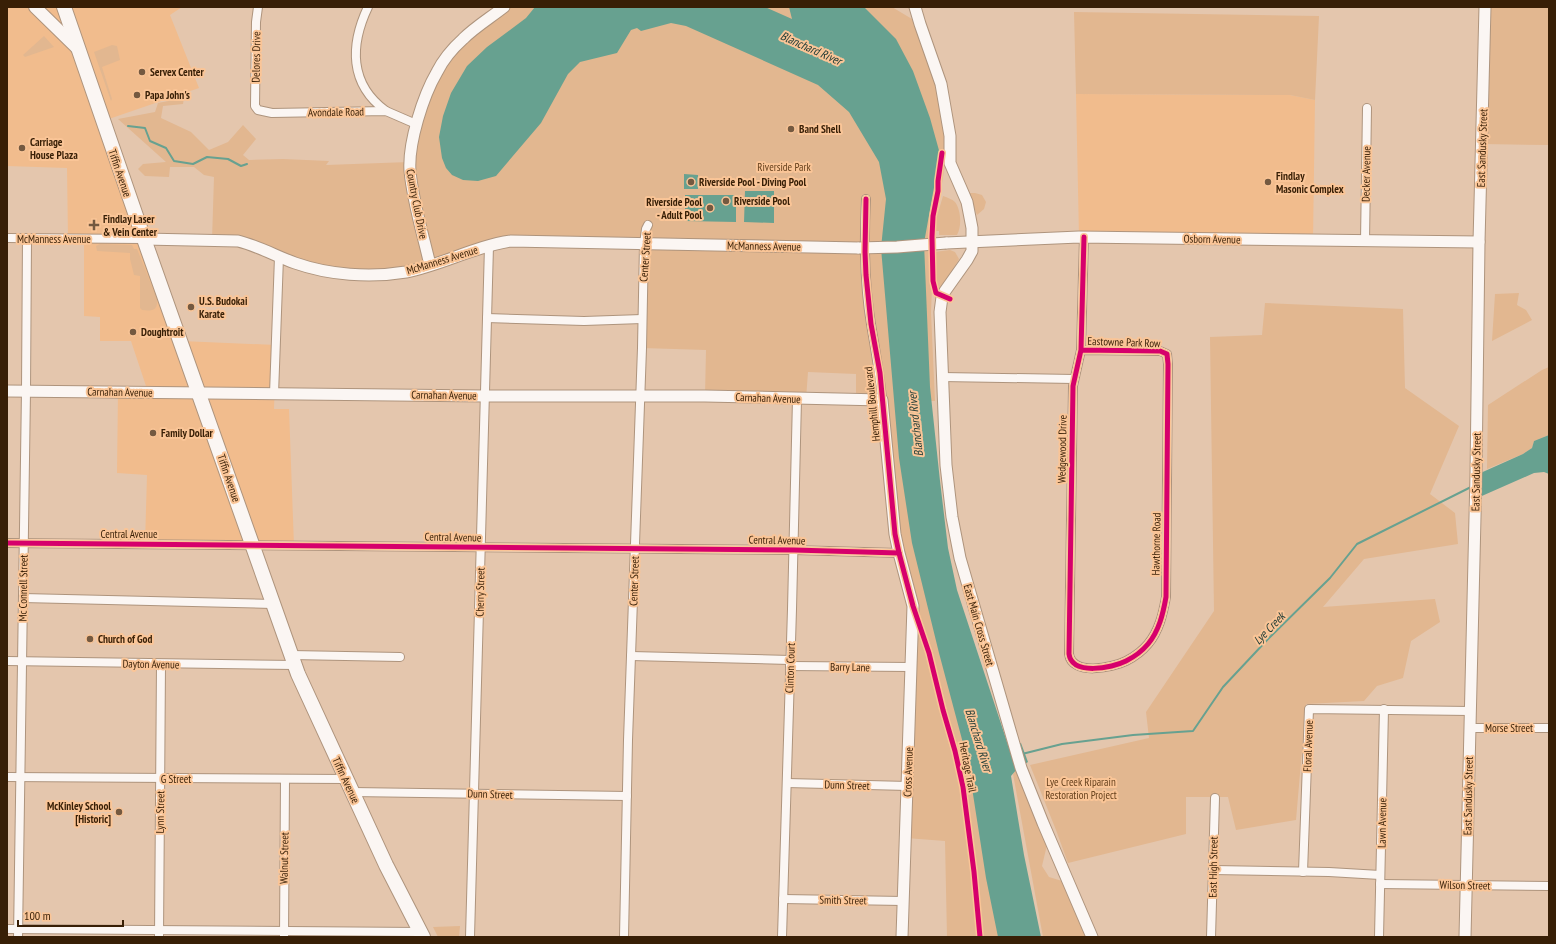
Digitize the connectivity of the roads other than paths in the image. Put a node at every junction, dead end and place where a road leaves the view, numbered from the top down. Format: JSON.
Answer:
{"nodes":[{"id":1,"x":35,"y":7,"type":"edge"},
{"id":2,"x":64,"y":7,"type":"edge"},
{"id":3,"x":258,"y":7,"type":"edge"},
{"id":4,"x":368,"y":7,"type":"edge"},
{"id":5,"x":504,"y":7,"type":"edge"},
{"id":6,"x":915,"y":7,"type":"edge"},
{"id":7,"x":1485,"y":7,"type":"edge"},
{"id":8,"x":78,"y":49,"type":"junction"},
{"id":9,"x":255,"y":106,"type":"joint"},
{"id":10,"x":1367,"y":108,"type":"dead end"},
{"id":11,"x":386,"y":111,"type":"junction"},
{"id":12,"x":416,"y":124,"type":"junction"},
{"id":13,"x":866,"y":199,"type":"dead end"},
{"id":14,"x":648,"y":225,"type":"dead end"},
{"id":15,"x":1084,"y":237,"type":"junction"},
{"id":16,"x":7,"y":238,"type":"edge"},
{"id":17,"x":27,"y":239,"type":"junction"},
{"id":18,"x":144,"y":240,"type":"junction"},
{"id":19,"x":972,"y":241,"type":"junction"},
{"id":20,"x":1365,"y":241,"type":"junction"},
{"id":21,"x":1479,"y":242,"type":"junction"},
{"id":22,"x":946,"y":243,"type":"joint"},
{"id":23,"x":644,"y":244,"type":"junction"},
{"id":24,"x":489,"y":246,"type":"junction"},
{"id":25,"x":279,"y":257,"type":"junction"},
{"id":26,"x":430,"y":265,"type":"junction"},
{"id":27,"x":487,"y":318,"type":"junction"},
{"id":28,"x":642,"y":319,"type":"junction"},
{"id":29,"x":1081,"y":350,"type":"junction"},
{"id":30,"x":1167,"y":354,"type":"joint"},
{"id":31,"x":942,"y":377,"type":"junction"},
{"id":32,"x":1074,"y":379,"type":"junction"},
{"id":33,"x":7,"y":391,"type":"edge"},
{"id":34,"x":26,"y":391,"type":"junction"},
{"id":35,"x":199,"y":393,"type":"junction"},
{"id":36,"x":274,"y":394,"type":"junction"},
{"id":37,"x":485,"y":396,"type":"junction"},
{"id":38,"x":640,"y":397,"type":"junction"},
{"id":39,"x":797,"y":399,"type":"junction"},
{"id":40,"x":882,"y":400,"type":"junction"},
{"id":41,"x":7,"y":543,"type":"edge"},
{"id":42,"x":24,"y":543,"type":"junction"},
{"id":43,"x":252,"y":545,"type":"junction"},
{"id":44,"x":481,"y":548,"type":"junction"},
{"id":45,"x":635,"y":549,"type":"junction"},
{"id":46,"x":794,"y":550,"type":"junction"},
{"id":47,"x":898,"y":553,"type":"junction"},
{"id":48,"x":23,"y":598,"type":"junction"},
{"id":49,"x":272,"y":604,"type":"junction"},
{"id":50,"x":913,"y":606,"type":"joint"},
{"id":51,"x":631,"y":656,"type":"junction"},
{"id":52,"x":400,"y":657,"type":"dead end"},
{"id":53,"x":293,"y":660,"type":"junction"},
{"id":54,"x":7,"y":661,"type":"edge"},
{"id":55,"x":21,"y":662,"type":"junction"},
{"id":56,"x":1071,"y":662,"type":"joint"},
{"id":57,"x":790,"y":663,"type":"junction"},
{"id":58,"x":161,"y":664,"type":"junction"},
{"id":59,"x":910,"y":667,"type":"junction"},
{"id":60,"x":1384,"y":709,"type":"junction"},
{"id":61,"x":1470,"y":710,"type":"junction"},
{"id":62,"x":1470,"y":728,"type":"junction"},
{"id":63,"x":1549,"y":728,"type":"edge"},
{"id":64,"x":7,"y":777,"type":"edge"},
{"id":65,"x":20,"y":777,"type":"junction"},
{"id":66,"x":160,"y":779,"type":"junction"},
{"id":67,"x":285,"y":779,"type":"junction"},
{"id":68,"x":346,"y":779,"type":"junction"},
{"id":69,"x":787,"y":783,"type":"junction"},
{"id":70,"x":908,"y":786,"type":"junction"},
{"id":71,"x":352,"y":792,"type":"junction"},
{"id":72,"x":474,"y":794,"type":"junction"},
{"id":73,"x":627,"y":796,"type":"junction"},
{"id":74,"x":1215,"y":798,"type":"dead end"},
{"id":75,"x":1213,"y":870,"type":"junction"},
{"id":76,"x":1303,"y":872,"type":"junction"},
{"id":77,"x":1380,"y":875,"type":"junction"},
{"id":78,"x":1380,"y":884,"type":"junction"},
{"id":79,"x":1466,"y":885,"type":"junction"},
{"id":80,"x":1549,"y":886,"type":"edge"},
{"id":81,"x":783,"y":898,"type":"junction"},
{"id":82,"x":903,"y":901,"type":"junction"},
{"id":83,"x":7,"y":929,"type":"edge"},
{"id":84,"x":18,"y":933,"type":"edge"},
{"id":85,"x":159,"y":933,"type":"edge"},
{"id":86,"x":284,"y":934,"type":"edge"},
{"id":87,"x":421,"y":934,"type":"edge"},
{"id":88,"x":470,"y":937,"type":"edge"},
{"id":89,"x":624,"y":937,"type":"edge"},
{"id":90,"x":782,"y":937,"type":"edge"},
{"id":91,"x":902,"y":937,"type":"edge"},
{"id":92,"x":1092,"y":937,"type":"edge"},
{"id":93,"x":1211,"y":937,"type":"edge"},
{"id":94,"x":1379,"y":937,"type":"edge"},
{"id":95,"x":1465,"y":937,"type":"edge"}],
"edges":[{"from":1,"to":8,"type":"main road"},
{"from":2,"to":8,"type":"highway","name":"Tiffin Avenue"},
{"from":3,"to":9,"type":"street","name":"Delores Drive"},
{"from":4,"to":11,"type":"street"},
{"from":5,"to":12,"type":"main road","name":"Country Club Drive"},
{"from":6,"to":19,"type":"main road","name":"East Main Cross Street"},
{"from":7,"to":21,"type":"main road","name":"East Sandusky Street"},
{"from":8,"to":18,"type":"highway","name":"Tiffin Avenue"},
{"from":9,"to":11,"type":"street","name":"Avondale Road"},
{"from":10,"to":20,"type":"street","name":"Decker Avenue"},
{"from":11,"to":12,"type":"street","name":"Avondale Road"},
{"from":12,"to":26,"type":"main road","name":"Country Club Drive"},
{"from":13,"to":40,"type":"street","name":"Hemphill Boulevard"},
{"from":14,"to":23,"type":"street","name":"Center Street"},
{"from":15,"to":19,"type":"main road","name":"Osborn Avenue"},
{"from":15,"to":20,"type":"main road","name":"Osborn Avenue"},
{"from":15,"to":29,"type":"street","name":"Wedgewood Drive"},
{"from":16,"to":17,"type":"street","name":"McManness Avenue"},
{"from":17,"to":18,"type":"street","name":"McManness Avenue"},
{"from":17,"to":34,"type":"street","name":"Mc Connell Street"},
{"from":18,"to":25,"type":"main road","name":"McManness Avenue"},
{"from":18,"to":35,"type":"highway","name":"Tiffin Avenue"},
{"from":19,"to":22,"type":"main road","name":"Osborn Avenue"},
{"from":19,"to":31,"type":"main road","name":"East Main Cross Street"},
{"from":20,"to":21,"type":"main road","name":"Osborn Avenue"},
{"from":21,"to":61,"type":"main road","name":"East Sandusky Street"},
{"from":22,"to":23,"type":"main road","name":"McManness Avenue","bridge":true},
{"from":23,"to":24,"type":"main road","name":"McManness Avenue"},
{"from":23,"to":28,"type":"street","name":"Center Street"},
{"from":24,"to":26,"type":"main road","name":"McManness Avenue"},
{"from":24,"to":27,"type":"street","name":"Cherry Street"},
{"from":25,"to":26,"type":"main road","name":"McManness Avenue"},
{"from":25,"to":36,"type":"street"},
{"from":27,"to":28,"type":"street"},
{"from":27,"to":37,"type":"street","name":"Cherry Street"},
{"from":28,"to":38,"type":"street","name":"Center Street"},
{"from":29,"to":30,"type":"street","name":"Eastowne Park Row"},
{"from":29,"to":32,"type":"street","name":"Wedgewood Drive"},
{"from":30,"to":56,"type":"street","name":"Hawthorne Road"},
{"from":31,"to":32,"type":"street"},
{"from":31,"to":92,"type":"main road","name":"East Main Cross Street"},
{"from":32,"to":56,"type":"street","name":"Wedgewood Drive"},
{"from":33,"to":34,"type":"main road","name":"Carnahan Avenue"},
{"from":34,"to":35,"type":"main road","name":"Carnahan Avenue"},
{"from":34,"to":42,"type":"street","name":"Mc Connell Street"},
{"from":35,"to":36,"type":"main road","name":"Carnahan Avenue"},
{"from":35,"to":43,"type":"highway","name":"Tiffin Avenue"},
{"from":36,"to":37,"type":"main road","name":"Carnahan Avenue"},
{"from":37,"to":38,"type":"main road","name":"Carnahan Avenue"},
{"from":37,"to":44,"type":"street","name":"Cherry Street"},
{"from":38,"to":39,"type":"main road","name":"Carnahan Avenue"},
{"from":38,"to":45,"type":"street","name":"Center Street"},
{"from":39,"to":40,"type":"main road","name":"Carnahan Avenue"},
{"from":39,"to":46,"type":"street","name":"Clinton Court"},
{"from":40,"to":47,"type":"main road","name":"Hemphill Boulevard"},
{"from":41,"to":42,"type":"street","name":"Central Avenue"},
{"from":42,"to":43,"type":"street","name":"Central Avenue"},
{"from":42,"to":48,"type":"street","name":"Mc Connell Street"},
{"from":43,"to":44,"type":"street","name":"Central Avenue"},
{"from":43,"to":49,"type":"highway","name":"Tiffin Avenue"},
{"from":44,"to":45,"type":"street","name":"Central Avenue"},
{"from":44,"to":72,"type":"street","name":"Cherry Street"},
{"from":45,"to":46,"type":"street","name":"Central Avenue"},
{"from":45,"to":51,"type":"street","name":"Center Street"},
{"from":46,"to":47,"type":"street","name":"Central Avenue"},
{"from":46,"to":57,"type":"street","name":"Clinton Court"},
{"from":47,"to":50,"type":"main road","name":"Hemphill Boulevard"},
{"from":48,"to":49,"type":"street"},
{"from":48,"to":55,"type":"street","name":"Mc Connell Street"},
{"from":49,"to":53,"type":"highway","name":"Tiffin Avenue"},
{"from":50,"to":59,"type":"main road","name":"Cross Avenue"},
{"from":51,"to":57,"type":"street","name":"Barry Lane"},
{"from":51,"to":73,"type":"street","name":"Center Street"},
{"from":52,"to":53,"type":"street","name":"Dayton Avenue"},
{"from":53,"to":58,"type":"street","name":"Dayton Avenue"},
{"from":53,"to":68,"type":"highway","name":"Tiffin Avenue"},
{"from":54,"to":55,"type":"street","name":"Dayton Avenue"},
{"from":55,"to":58,"type":"street","name":"Dayton Avenue"},
{"from":55,"to":65,"type":"street","name":"Mc Connell Street"},
{"from":57,"to":59,"type":"street","name":"Barry Lane"},
{"from":57,"to":69,"type":"street","name":"Clinton Court"},
{"from":58,"to":66,"type":"street","name":"Lynn Street"},
{"from":59,"to":70,"type":"main road","name":"Cross Avenue"},
{"from":60,"to":61,"type":"street","name":"Floral Avenue"},
{"from":60,"to":76,"type":"street","name":"Floral Avenue"},
{"from":60,"to":77,"type":"street","name":"Lawn Avenue"},
{"from":61,"to":62,"type":"main road","name":"East Sandusky Street"},
{"from":62,"to":63,"type":"street","name":"Morse Street"},
{"from":62,"to":79,"type":"main road","name":"East Sandusky Street"},
{"from":64,"to":65,"type":"street","name":"G Street"},
{"from":65,"to":66,"type":"street","name":"G Street"},
{"from":65,"to":84,"type":"street","name":"Mc Connell Street"},
{"from":66,"to":67,"type":"street","name":"G Street"},
{"from":66,"to":85,"type":"street","name":"Lynn Street"},
{"from":67,"to":68,"type":"street","name":"G Street"},
{"from":67,"to":86,"type":"street","name":"Walnut Street"},
{"from":68,"to":71,"type":"highway","name":"Tiffin Avenue"},
{"from":69,"to":70,"type":"street","name":"Dunn Street"},
{"from":69,"to":81,"type":"street","name":"Clinton Court"},
{"from":70,"to":82,"type":"main road","name":"Cross Avenue"},
{"from":71,"to":72,"type":"street","name":"Dunn Street"},
{"from":71,"to":87,"type":"highway","name":"Tiffin Avenue"},
{"from":72,"to":73,"type":"street","name":"Dunn Street"},
{"from":72,"to":88,"type":"street","name":"Cherry Street"},
{"from":73,"to":89,"type":"street","name":"Center Street"},
{"from":74,"to":75,"type":"street","name":"East High Street"},
{"from":75,"to":76,"type":"street"},
{"from":75,"to":93,"type":"street","name":"East High Street"},
{"from":76,"to":77,"type":"street"},
{"from":77,"to":78,"type":"street","name":"Lawn Avenue"},
{"from":78,"to":79,"type":"street","name":"Wilson Street"},
{"from":78,"to":94,"type":"street","name":"Lawn Avenue"},
{"from":79,"to":80,"type":"street","name":"Wilson Street"},
{"from":79,"to":95,"type":"main road","name":"East Sandusky Street"},
{"from":81,"to":82,"type":"street","name":"Smith Street"},
{"from":81,"to":90,"type":"street","name":"Clinton Court"},
{"from":82,"to":91,"type":"main road","name":"Cross Avenue"},
{"from":83,"to":84,"type":"street"},
{"from":84,"to":85,"type":"street"},
{"from":85,"to":86,"type":"street"},
{"from":86,"to":87,"type":"street"}]}
